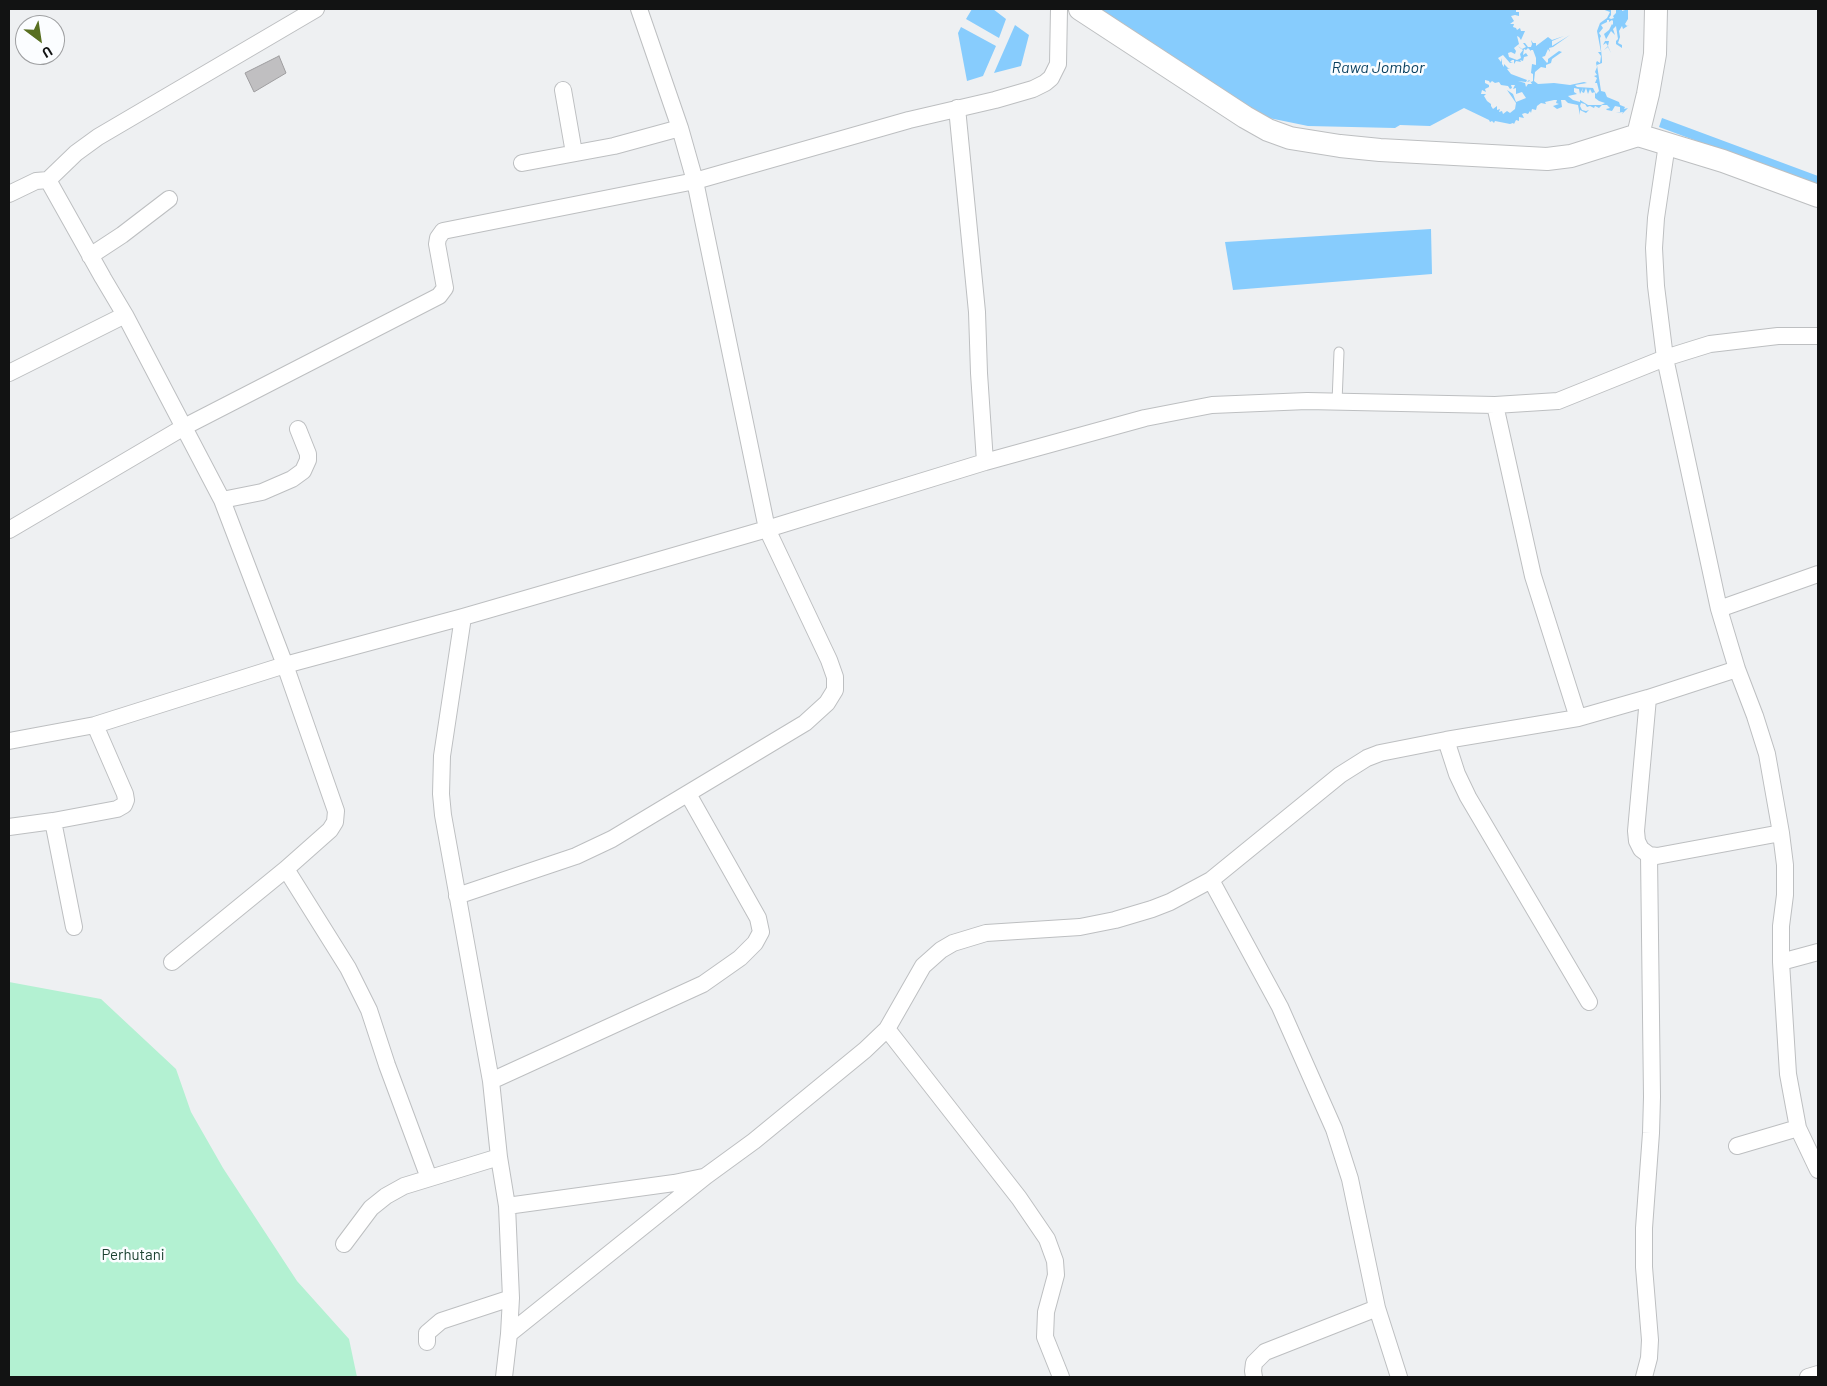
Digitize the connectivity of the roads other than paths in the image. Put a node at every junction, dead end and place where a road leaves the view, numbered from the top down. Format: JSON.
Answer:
{"nodes":[{"id":1,"x":314,"y":9,"type":"edge"},
{"id":2,"x":639,"y":9,"type":"edge"},
{"id":3,"x":1059,"y":9,"type":"edge"},
{"id":4,"x":1080,"y":9,"type":"edge"},
{"id":5,"x":1656,"y":9,"type":"edge"},
{"id":6,"x":563,"y":90,"type":"dead end"},
{"id":7,"x":957,"y":108,"type":"junction"},
{"id":8,"x":680,"y":128,"type":"junction"},
{"id":9,"x":1638,"y":135,"type":"junction"},
{"id":10,"x":1667,"y":144,"type":"junction"},
{"id":11,"x":574,"y":153,"type":"junction"},
{"id":12,"x":522,"y":163,"type":"dead end"},
{"id":13,"x":48,"y":180,"type":"junction"},
{"id":14,"x":694,"y":181,"type":"junction"},
{"id":15,"x":9,"y":194,"type":"edge"},
{"id":16,"x":1818,"y":196,"type":"edge"},
{"id":17,"x":169,"y":199,"type":"dead end"},
{"id":18,"x":90,"y":256,"type":"junction"},
{"id":19,"x":125,"y":315,"type":"junction"},
{"id":20,"x":1818,"y":336,"type":"edge"},
{"id":21,"x":1339,"y":352,"type":"dead end"},
{"id":22,"x":1665,"y":358,"type":"junction"},
{"id":23,"x":9,"y":373,"type":"edge"},
{"id":24,"x":1337,"y":402,"type":"junction"},
{"id":25,"x":1495,"y":405,"type":"junction"},
{"id":26,"x":184,"y":427,"type":"junction"},
{"id":27,"x":298,"y":429,"type":"dead end"},
{"id":28,"x":985,"y":462,"type":"junction"},
{"id":29,"x":222,"y":500,"type":"junction"},
{"id":30,"x":768,"y":529,"type":"junction"},
{"id":31,"x":9,"y":530,"type":"edge"},
{"id":32,"x":1818,"y":574,"type":"edge"},
{"id":33,"x":1719,"y":609,"type":"junction"},
{"id":34,"x":463,"y":617,"type":"junction"},
{"id":35,"x":285,"y":665,"type":"junction"},
{"id":36,"x":1737,"y":669,"type":"junction"},
{"id":37,"x":1648,"y":698,"type":"junction"},
{"id":38,"x":1578,"y":718,"type":"junction"},
{"id":39,"x":95,"y":725,"type":"junction"},
{"id":40,"x":1446,"y":740,"type":"junction"},
{"id":41,"x":9,"y":741,"type":"edge"},
{"id":42,"x":688,"y":794,"type":"junction"},
{"id":43,"x":53,"y":821,"type":"junction"},
{"id":44,"x":9,"y":827,"type":"edge"},
{"id":45,"x":1781,"y":833,"type":"junction"},
{"id":46,"x":1650,"y":855,"type":"junction"},
{"id":47,"x":286,"y":869,"type":"junction"},
{"id":48,"x":1212,"y":880,"type":"junction"},
{"id":49,"x":457,"y":896,"type":"junction"},
{"id":50,"x":74,"y":927,"type":"dead end"},
{"id":51,"x":1818,"y":952,"type":"edge"},
{"id":52,"x":172,"y":962,"type":"dead end"},
{"id":53,"x":1781,"y":962,"type":"junction"},
{"id":54,"x":1589,"y":1002,"type":"dead end"},
{"id":55,"x":887,"y":1029,"type":"junction"},
{"id":56,"x":491,"y":1081,"type":"junction"},
{"id":57,"x":1798,"y":1128,"type":"junction"},
{"id":58,"x":1738,"y":1146,"type":"dead end"},
{"id":59,"x":500,"y":1158,"type":"junction"},
{"id":60,"x":1818,"y":1170,"type":"edge"},
{"id":61,"x":706,"y":1176,"type":"junction"},
{"id":62,"x":430,"y":1178,"type":"junction"},
{"id":63,"x":507,"y":1206,"type":"junction"},
{"id":64,"x":344,"y":1244,"type":"dead end"},
{"id":65,"x":511,"y":1298,"type":"junction"},
{"id":66,"x":1377,"y":1308,"type":"junction"},
{"id":67,"x":509,"y":1334,"type":"junction"},
{"id":68,"x":427,"y":1342,"type":"dead end"},
{"id":69,"x":1818,"y":1374,"type":"edge"},
{"id":70,"x":1251,"y":1376,"type":"edge"},
{"id":71,"x":504,"y":1377,"type":"edge"},
{"id":72,"x":1061,"y":1377,"type":"edge"},
{"id":73,"x":1399,"y":1377,"type":"edge"},
{"id":74,"x":1644,"y":1377,"type":"edge"},
{"id":75,"x":1808,"y":1377,"type":"edge"}],
"edges":[{"from":1,"to":13,"type":"street"},
{"from":2,"to":8,"type":"street"},
{"from":3,"to":7,"type":"street"},
{"from":4,"to":9,"type":"street"},
{"from":5,"to":9,"type":"street"},
{"from":6,"to":11,"type":"street"},
{"from":7,"to":14,"type":"street"},
{"from":7,"to":28,"type":"street"},
{"from":8,"to":11,"type":"street"},
{"from":8,"to":14,"type":"street"},
{"from":9,"to":10,"type":"street"},
{"from":10,"to":16,"type":"street"},
{"from":10,"to":22,"type":"street"},
{"from":11,"to":12,"type":"street"},
{"from":13,"to":15,"type":"street"},
{"from":13,"to":18,"type":"street"},
{"from":14,"to":26,"type":"street"},
{"from":14,"to":30,"type":"street"},
{"from":17,"to":18,"type":"street"},
{"from":18,"to":19,"type":"street"},
{"from":19,"to":23,"type":"street"},
{"from":19,"to":26,"type":"street"},
{"from":20,"to":22,"type":"street"},
{"from":21,"to":24,"type":"lane"},
{"from":22,"to":25,"type":"street"},
{"from":22,"to":33,"type":"street"},
{"from":24,"to":25,"type":"street"},
{"from":24,"to":28,"type":"street"},
{"from":25,"to":38,"type":"street"},
{"from":26,"to":29,"type":"street"},
{"from":26,"to":31,"type":"street"},
{"from":27,"to":29,"type":"street"},
{"from":28,"to":30,"type":"street"},
{"from":29,"to":35,"type":"street"},
{"from":30,"to":34,"type":"street"},
{"from":30,"to":42,"type":"street"},
{"from":32,"to":33,"type":"street"},
{"from":33,"to":36,"type":"street"},
{"from":34,"to":35,"type":"street"},
{"from":34,"to":49,"type":"street"},
{"from":35,"to":39,"type":"street"},
{"from":35,"to":47,"type":"street"},
{"from":36,"to":37,"type":"street"},
{"from":36,"to":45,"type":"street"},
{"from":37,"to":38,"type":"street"},
{"from":37,"to":46,"type":"street"},
{"from":38,"to":40,"type":"street"},
{"from":39,"to":41,"type":"street"},
{"from":39,"to":43,"type":"street"},
{"from":40,"to":48,"type":"street"},
{"from":40,"to":54,"type":"street"},
{"from":42,"to":49,"type":"street"},
{"from":42,"to":56,"type":"street"},
{"from":43,"to":44,"type":"street"},
{"from":43,"to":50,"type":"street"},
{"from":45,"to":46,"type":"street"},
{"from":45,"to":53,"type":"street"},
{"from":46,"to":74,"type":"street"},
{"from":47,"to":52,"type":"street"},
{"from":47,"to":62,"type":"street"},
{"from":48,"to":55,"type":"street"},
{"from":48,"to":66,"type":"street"},
{"from":49,"to":56,"type":"street"},
{"from":51,"to":53,"type":"street"},
{"from":53,"to":57,"type":"street"},
{"from":55,"to":61,"type":"street"},
{"from":55,"to":72,"type":"street"},
{"from":56,"to":59,"type":"street"},
{"from":57,"to":58,"type":"street"},
{"from":57,"to":60,"type":"street"},
{"from":59,"to":62,"type":"street"},
{"from":59,"to":63,"type":"street"},
{"from":61,"to":63,"type":"street"},
{"from":61,"to":67,"type":"street"},
{"from":62,"to":64,"type":"street"},
{"from":63,"to":65,"type":"street"},
{"from":65,"to":67,"type":"street"},
{"from":65,"to":68,"type":"street"},
{"from":66,"to":70,"type":"street"},
{"from":66,"to":73,"type":"street"},
{"from":67,"to":71,"type":"street"},
{"from":69,"to":75,"type":"street"}]}
